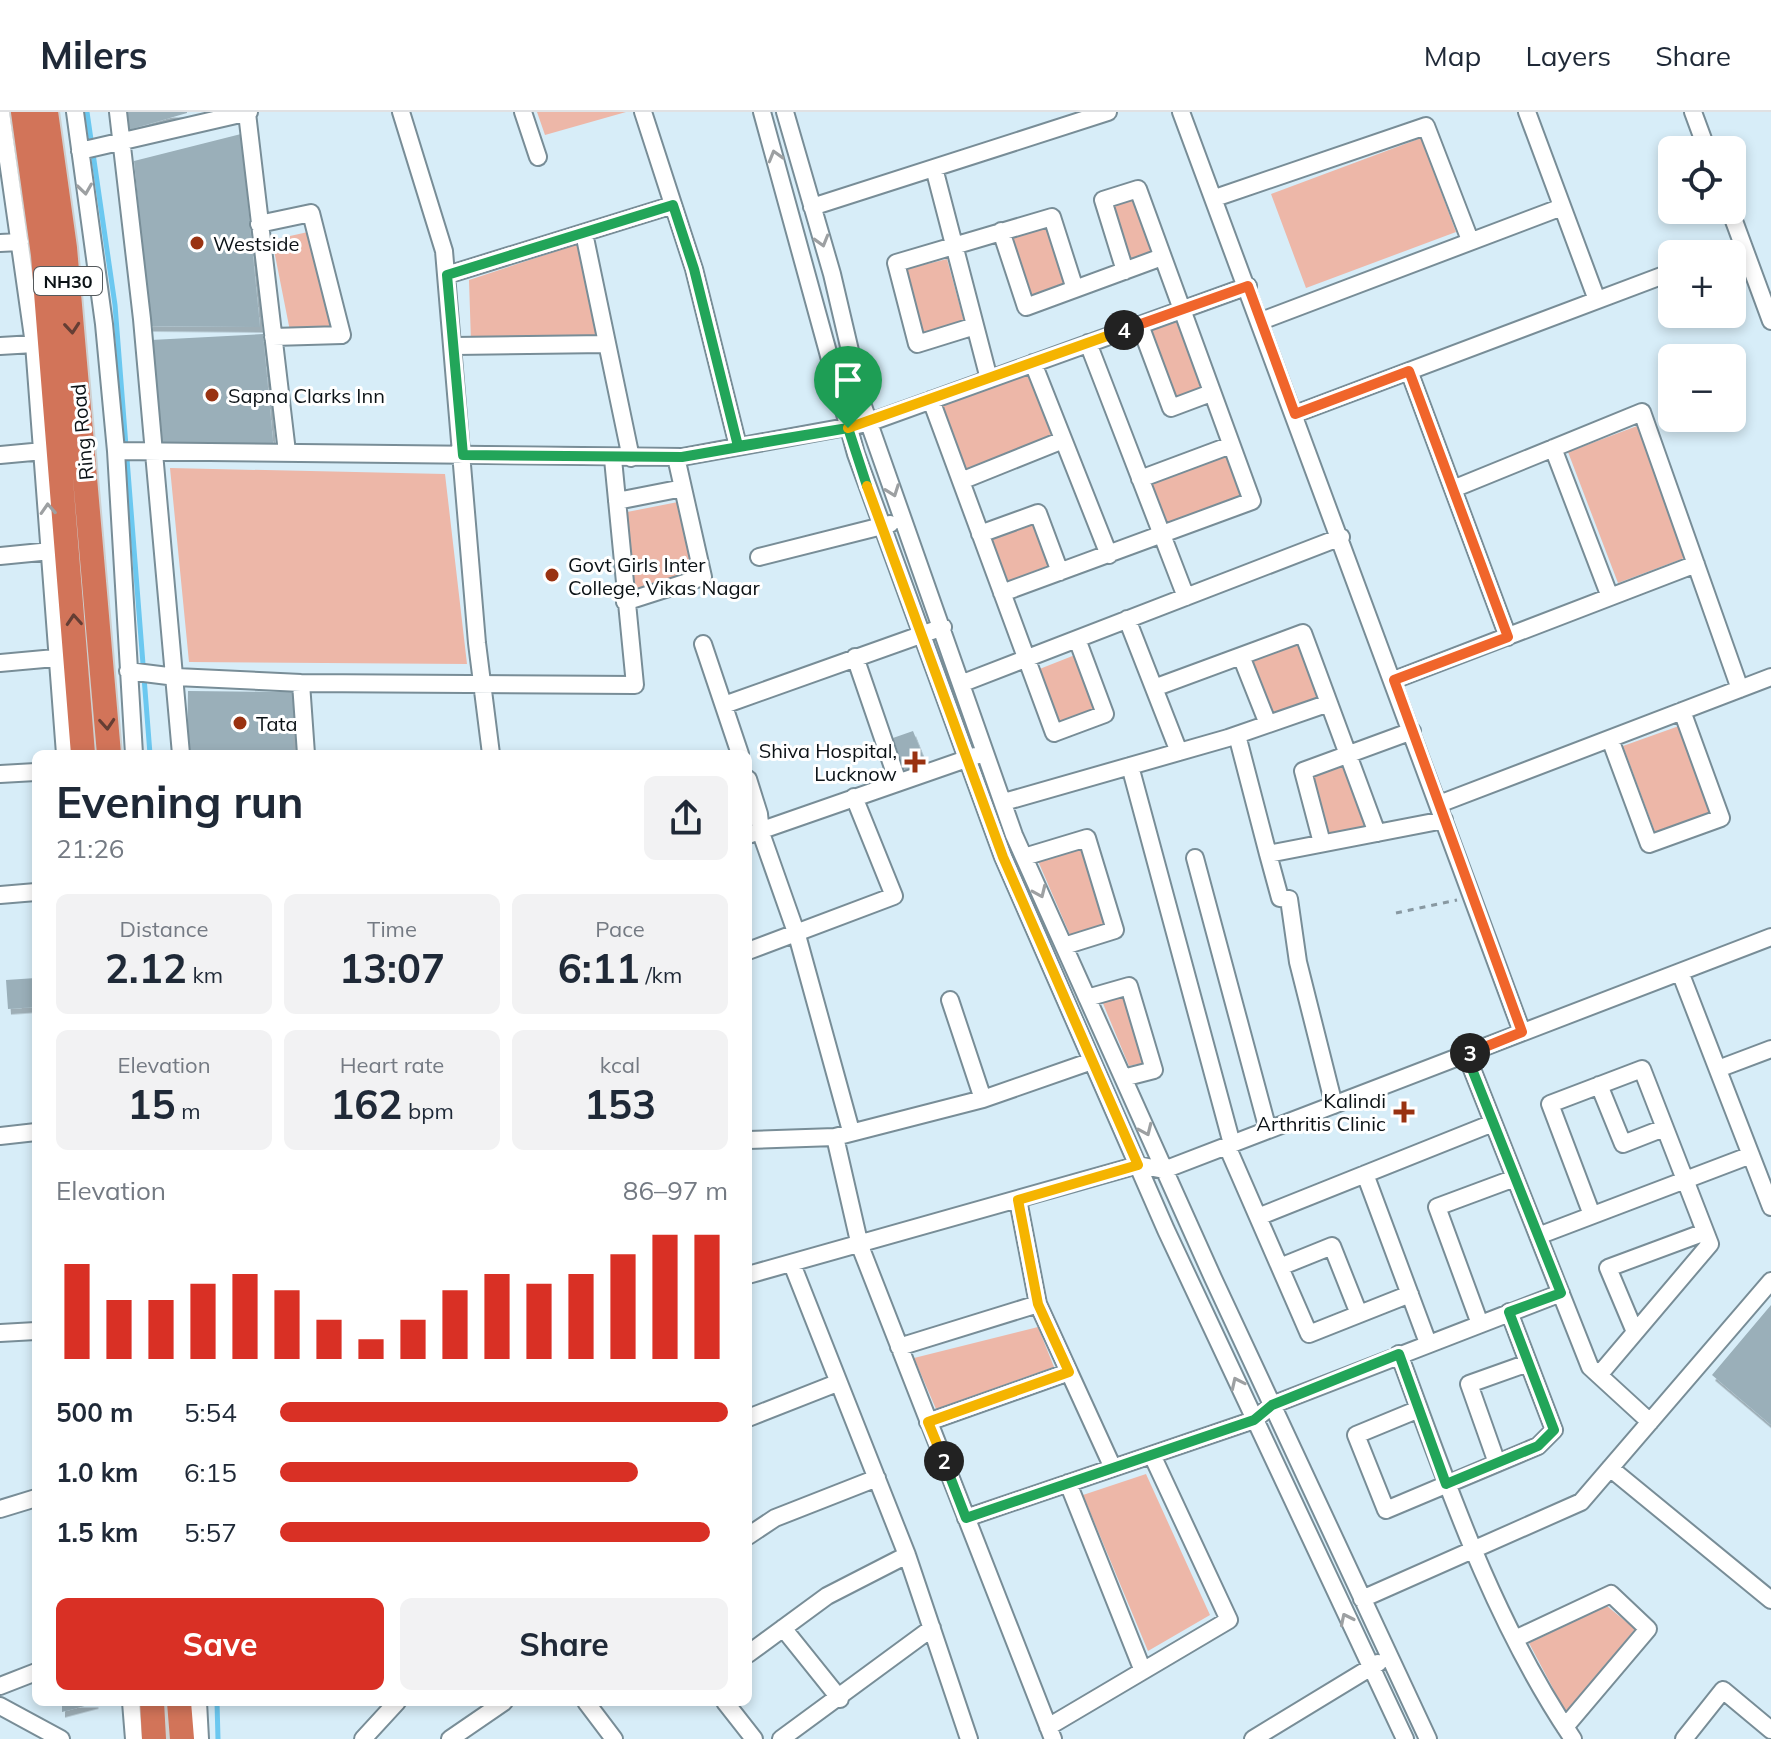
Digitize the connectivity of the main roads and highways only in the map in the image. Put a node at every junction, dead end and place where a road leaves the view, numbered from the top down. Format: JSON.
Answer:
{"nodes":[{"id":1,"x":16,"y":117,"type":"edge"},
{"id":2,"x":82,"y":750,"type":"edge"},
{"id":3,"x":109,"y":750,"type":"edge"},
{"id":4,"x":152,"y":1706,"type":"edge"},
{"id":5,"x":179,"y":1706,"type":"edge"},
{"id":6,"x":154,"y":1739,"type":"edge"},
{"id":7,"x":182,"y":1739,"type":"edge"}],
"edges":[{"from":2,"to":1,"type":"highway","name":"Ring Road","number":"NH30","one_way":true},
{"from":1,"to":3,"type":"highway","name":"Ring Road","number":"NH30","one_way":true},
{"from":4,"to":6,"type":"highway"},
{"from":5,"to":7,"type":"highway"}]}
